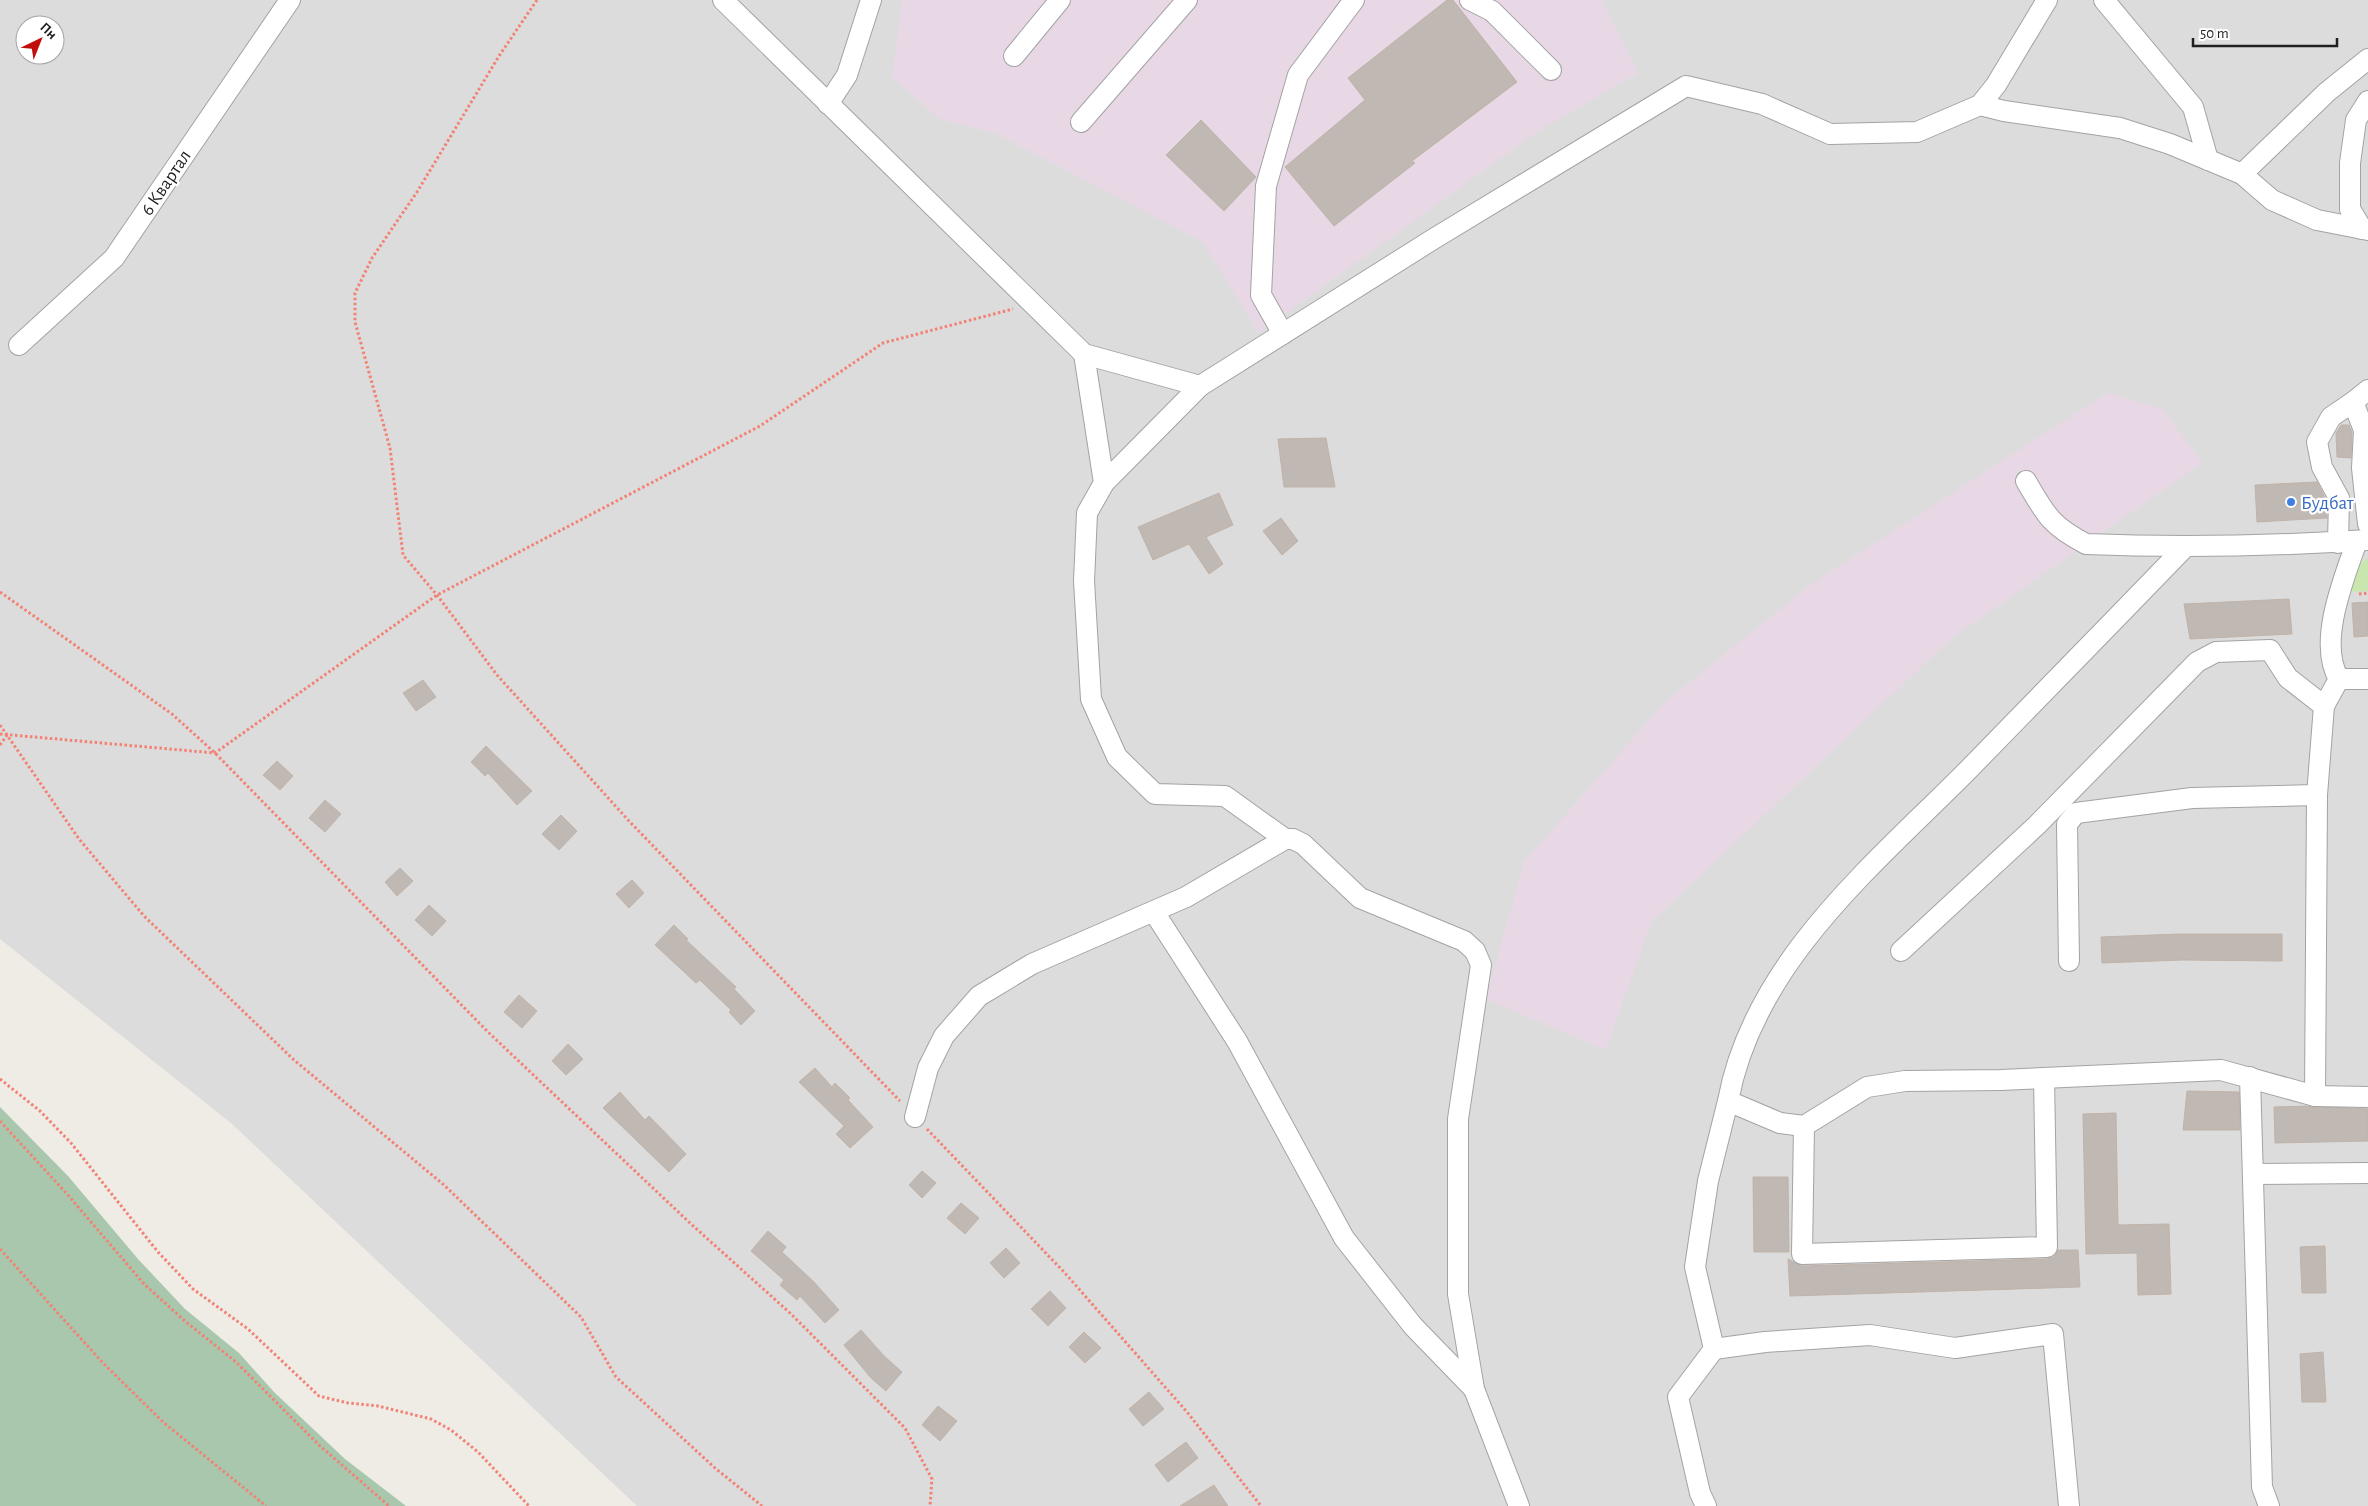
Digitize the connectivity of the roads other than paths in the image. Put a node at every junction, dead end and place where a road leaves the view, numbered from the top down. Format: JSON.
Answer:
{"nodes":[{"id":1,"x":290,"y":0,"type":"edge"},
{"id":2,"x":723,"y":0,"type":"edge"},
{"id":3,"x":871,"y":0,"type":"edge"},
{"id":4,"x":1060,"y":0,"type":"edge"},
{"id":5,"x":1187,"y":0,"type":"edge"},
{"id":6,"x":1354,"y":0,"type":"edge"},
{"id":7,"x":1470,"y":0,"type":"edge"},
{"id":8,"x":2046,"y":0,"type":"edge"},
{"id":9,"x":2104,"y":0,"type":"edge"},
{"id":10,"x":1014,"y":56,"type":"dead end"},
{"id":11,"x":2368,"y":59,"type":"edge"},
{"id":12,"x":1551,"y":70,"type":"dead end"},
{"id":13,"x":2368,"y":101,"type":"edge"},
{"id":14,"x":828,"y":104,"type":"junction"},
{"id":15,"x":1980,"y":105,"type":"junction"},
{"id":16,"x":1081,"y":122,"type":"dead end"},
{"id":17,"x":2208,"y":160,"type":"junction"},
{"id":18,"x":2242,"y":174,"type":"junction"},
{"id":19,"x":2365,"y":229,"type":"edge"},
{"id":20,"x":1283,"y":334,"type":"junction"},
{"id":21,"x":18,"y":345,"type":"dead end"},
{"id":22,"x":1084,"y":354,"type":"junction"},
{"id":23,"x":1200,"y":386,"type":"junction"},
{"id":24,"x":2360,"y":396,"type":"edge"},
{"id":25,"x":2026,"y":481,"type":"dead end"},
{"id":26,"x":1104,"y":483,"type":"junction"},
{"id":27,"x":2368,"y":524,"type":"edge"},
{"id":28,"x":2354,"y":541,"type":"edge"},
{"id":29,"x":2186,"y":546,"type":"junction"},
{"id":30,"x":2339,"y":679,"type":"junction"},
{"id":31,"x":2368,"y":679,"type":"edge"},
{"id":32,"x":2324,"y":706,"type":"junction"},
{"id":33,"x":2317,"y":795,"type":"junction"},
{"id":34,"x":1285,"y":839,"type":"junction"},
{"id":35,"x":1154,"y":912,"type":"junction"},
{"id":36,"x":1901,"y":951,"type":"dead end"},
{"id":37,"x":2069,"y":962,"type":"dead end"},
{"id":38,"x":2250,"y":1077,"type":"junction"},
{"id":39,"x":2044,"y":1078,"type":"junction"},
{"id":40,"x":2315,"y":1096,"type":"junction"},
{"id":41,"x":2368,"y":1096,"type":"edge"},
{"id":42,"x":1728,"y":1101,"type":"junction"},
{"id":43,"x":915,"y":1117,"type":"road end"},
{"id":44,"x":1804,"y":1126,"type":"junction"},
{"id":45,"x":2368,"y":1173,"type":"edge"},
{"id":46,"x":2252,"y":1174,"type":"junction"},
{"id":47,"x":1714,"y":1349,"type":"junction"},
{"id":48,"x":1474,"y":1389,"type":"junction"},
{"id":49,"x":1519,"y":1506,"type":"edge"},
{"id":50,"x":1706,"y":1506,"type":"edge"},
{"id":51,"x":2068,"y":1506,"type":"edge"},
{"id":52,"x":2269,"y":1506,"type":"edge"}],
"edges":[{"from":1,"to":21,"type":"street","name":"6 Квартал"},
{"from":2,"to":14,"type":"street"},
{"from":3,"to":14,"type":"street"},
{"from":4,"to":10,"type":"street"},
{"from":5,"to":16,"type":"street"},
{"from":6,"to":20,"type":"street"},
{"from":7,"to":12,"type":"street"},
{"from":8,"to":15,"type":"street"},
{"from":9,"to":17,"type":"street"},
{"from":11,"to":18,"type":"street"},
{"from":13,"to":19,"type":"street"},
{"from":14,"to":22,"type":"street"},
{"from":15,"to":17,"type":"street"},
{"from":15,"to":20,"type":"street"},
{"from":17,"to":18,"type":"street"},
{"from":18,"to":19,"type":"street"},
{"from":20,"to":23,"type":"street"},
{"from":22,"to":23,"type":"street"},
{"from":22,"to":26,"type":"street"},
{"from":23,"to":26,"type":"street"},
{"from":24,"to":27,"type":"street"},
{"from":24,"to":28,"type":"street"},
{"from":25,"to":29,"type":"street"},
{"from":26,"to":34,"type":"street"},
{"from":28,"to":29,"type":"street"},
{"from":28,"to":30,"type":"street"},
{"from":29,"to":42,"type":"street"},
{"from":30,"to":31,"type":"street"},
{"from":30,"to":32,"type":"street"},
{"from":32,"to":33,"type":"street"},
{"from":32,"to":36,"type":"street"},
{"from":33,"to":37,"type":"street"},
{"from":33,"to":40,"type":"street"},
{"from":34,"to":35,"type":"street"},
{"from":34,"to":48,"type":"street"},
{"from":35,"to":43,"type":"street"},
{"from":35,"to":48,"type":"street"},
{"from":38,"to":39,"type":"street"},
{"from":38,"to":40,"type":"street"},
{"from":38,"to":46,"type":"street"},
{"from":39,"to":44,"type":"street"},
{"from":39,"to":44,"type":"street"},
{"from":40,"to":41,"type":"street"},
{"from":42,"to":44,"type":"street"},
{"from":42,"to":47,"type":"street"},
{"from":45,"to":46,"type":"street"},
{"from":46,"to":52,"type":"street"},
{"from":47,"to":50,"type":"street"},
{"from":47,"to":51,"type":"street"},
{"from":48,"to":49,"type":"street"}]}
